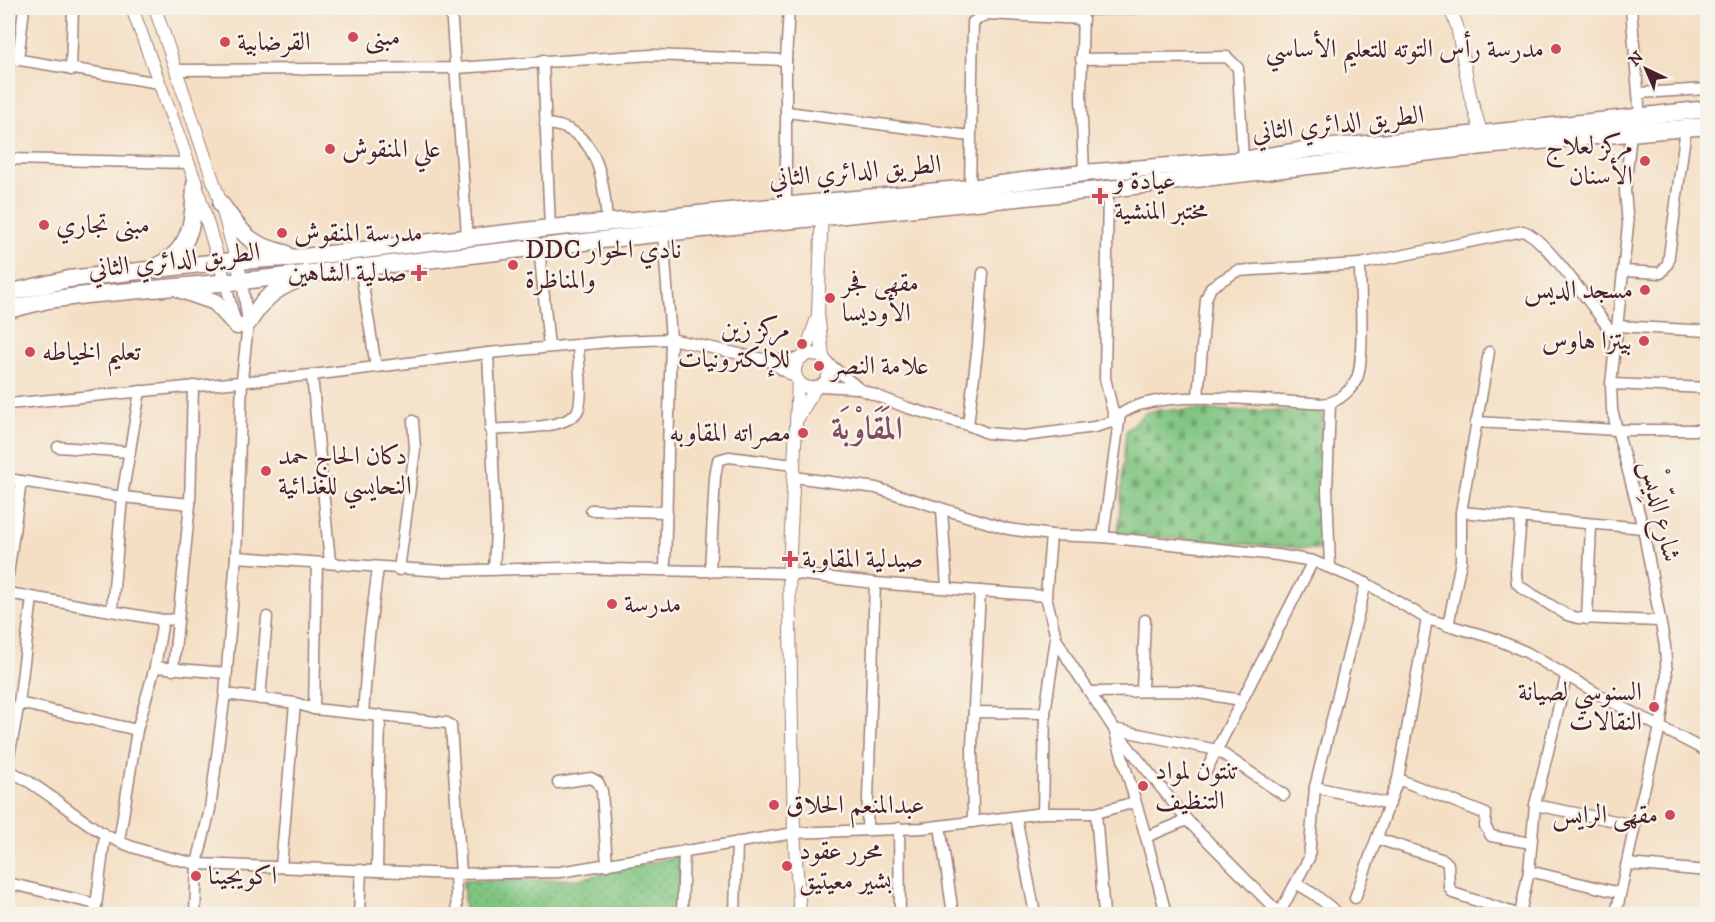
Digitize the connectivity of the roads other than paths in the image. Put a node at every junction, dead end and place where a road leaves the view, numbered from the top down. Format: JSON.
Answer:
{"nodes":[{"id":1,"x":24,"y":8,"type":"edge"},
{"id":2,"x":73,"y":8,"type":"edge"},
{"id":3,"x":132,"y":8,"type":"edge"},
{"id":4,"x":155,"y":8,"type":"edge"},
{"id":5,"x":451,"y":8,"type":"edge"},
{"id":6,"x":778,"y":8,"type":"edge"},
{"id":7,"x":1139,"y":8,"type":"edge"},
{"id":8,"x":1450,"y":8,"type":"edge"},
{"id":9,"x":1631,"y":8,"type":"edge"},
{"id":10,"x":789,"y":11,"type":"edge"},
{"id":11,"x":1083,"y":12,"type":"edge"},
{"id":12,"x":13,"y":59,"type":"edge"},
{"id":13,"x":1082,"y":59,"type":"junction"},
{"id":14,"x":543,"y":60,"type":"junction"},
{"id":15,"x":786,"y":60,"type":"junction"},
{"id":16,"x":456,"y":68,"type":"junction"},
{"id":17,"x":71,"y":70,"type":"junction"},
{"id":18,"x":178,"y":70,"type":"junction"},
{"id":19,"x":159,"y":83,"type":"junction"},
{"id":20,"x":1707,"y":89,"type":"edge"},
{"id":21,"x":1639,"y":93,"type":"junction"},
{"id":22,"x":1707,"y":108,"type":"edge"},
{"id":23,"x":787,"y":112,"type":"junction"},
{"id":24,"x":1640,"y":117,"type":"junction"},
{"id":25,"x":546,"y":124,"type":"junction"},
{"id":26,"x":1707,"y":126,"type":"edge"},
{"id":27,"x":1686,"y":128,"type":"junction"},
{"id":28,"x":1631,"y":134,"type":"junction"},
{"id":29,"x":970,"y":136,"type":"junction"},
{"id":30,"x":1483,"y":140,"type":"junction"},
{"id":31,"x":8,"y":159,"type":"edge"},
{"id":32,"x":1243,"y":160,"type":"junction"},
{"id":33,"x":187,"y":162,"type":"junction"},
{"id":34,"x":1084,"y":173,"type":"junction"},
{"id":35,"x":195,"y":184,"type":"junction"},
{"id":36,"x":970,"y":188,"type":"junction"},
{"id":37,"x":1108,"y":189,"type":"junction"},
{"id":38,"x":786,"y":203,"type":"junction"},
{"id":39,"x":221,"y":204,"type":"junction"},
{"id":40,"x":822,"y":210,"type":"junction"},
{"id":41,"x":607,"y":222,"type":"junction"},
{"id":42,"x":550,"y":228,"type":"junction"},
{"id":43,"x":663,"y":233,"type":"junction"},
{"id":44,"x":467,"y":237,"type":"junction"},
{"id":45,"x":539,"y":247,"type":"junction"},
{"id":46,"x":304,"y":257,"type":"junction"},
{"id":47,"x":238,"y":261,"type":"junction"},
{"id":48,"x":219,"y":262,"type":"junction"},
{"id":49,"x":1360,"y":264,"type":"junction"},
{"id":50,"x":360,"y":266,"type":"junction"},
{"id":51,"x":145,"y":271,"type":"junction"},
{"id":52,"x":1623,"y":271,"type":"junction"},
{"id":53,"x":317,"y":272,"type":"junction"},
{"id":54,"x":983,"y":273,"type":"dead end"},
{"id":55,"x":242,"y":281,"type":"junction"},
{"id":56,"x":225,"y":282,"type":"junction"},
{"id":57,"x":171,"y":288,"type":"junction"},
{"id":58,"x":8,"y":292,"type":"edge"},
{"id":59,"x":8,"y":310,"type":"edge"},
{"id":60,"x":818,"y":314,"type":"junction"},
{"id":61,"x":242,"y":325,"type":"junction"},
{"id":62,"x":1617,"y":326,"type":"junction"},
{"id":63,"x":1707,"y":331,"type":"edge"},
{"id":64,"x":1616,"y":338,"type":"junction"},
{"id":65,"x":671,"y":339,"type":"junction"},
{"id":66,"x":578,"y":345,"type":"junction"},
{"id":67,"x":549,"y":347,"type":"junction"},
{"id":68,"x":1489,"y":352,"type":"dead end"},
{"id":69,"x":488,"y":353,"type":"junction"},
{"id":70,"x":801,"y":357,"type":"junction"},
{"id":71,"x":824,"y":359,"type":"junction"},
{"id":72,"x":767,"y":360,"type":"junction"},
{"id":73,"x":376,"y":367,"type":"junction"},
{"id":74,"x":312,"y":375,"type":"junction"},
{"id":75,"x":797,"y":379,"type":"junction"},
{"id":76,"x":242,"y":380,"type":"junction"},
{"id":77,"x":1611,"y":384,"type":"junction"},
{"id":78,"x":193,"y":386,"type":"junction"},
{"id":79,"x":818,"y":386,"type":"junction"},
{"id":80,"x":857,"y":388,"type":"junction"},
{"id":81,"x":1707,"y":388,"type":"edge"},
{"id":82,"x":140,"y":391,"type":"junction"},
{"id":83,"x":1198,"y":397,"type":"junction"},
{"id":84,"x":1330,"y":403,"type":"junction"},
{"id":85,"x":8,"y":404,"type":"edge"},
{"id":86,"x":1117,"y":418,"type":"junction"},
{"id":87,"x":798,"y":419,"type":"junction"},
{"id":88,"x":413,"y":421,"type":"dead end"},
{"id":89,"x":1476,"y":422,"type":"junction"},
{"id":90,"x":968,"y":425,"type":"junction"},
{"id":91,"x":490,"y":430,"type":"junction"},
{"id":92,"x":1617,"y":430,"type":"junction"},
{"id":93,"x":1707,"y":430,"type":"edge"},
{"id":94,"x":58,"y":447,"type":"dead end"},
{"id":95,"x":130,"y":452,"type":"junction"},
{"id":96,"x":794,"y":471,"type":"junction"},
{"id":97,"x":8,"y":479,"type":"edge"},
{"id":98,"x":21,"y":481,"type":"junction"},
{"id":99,"x":122,"y":497,"type":"junction"},
{"id":100,"x":190,"y":504,"type":"junction"},
{"id":101,"x":942,"y":509,"type":"junction"},
{"id":102,"x":591,"y":510,"type":"dead end"},
{"id":103,"x":667,"y":512,"type":"junction"},
{"id":104,"x":1461,"y":512,"type":"junction"},
{"id":105,"x":1521,"y":519,"type":"junction"},
{"id":106,"x":1591,"y":525,"type":"junction"},
{"id":107,"x":1643,"y":528,"type":"junction"},
{"id":108,"x":1051,"y":535,"type":"junction"},
{"id":109,"x":1103,"y":537,"type":"junction"},
{"id":110,"x":236,"y":557,"type":"junction"},
{"id":111,"x":1313,"y":561,"type":"junction"},
{"id":112,"x":330,"y":562,"type":"junction"},
{"id":113,"x":317,"y":563,"type":"junction"},
{"id":114,"x":1330,"y":567,"type":"junction"},
{"id":115,"x":378,"y":568,"type":"junction"},
{"id":116,"x":665,"y":568,"type":"junction"},
{"id":117,"x":399,"y":570,"type":"junction"},
{"id":118,"x":494,"y":570,"type":"junction"},
{"id":119,"x":710,"y":571,"type":"junction"},
{"id":120,"x":789,"y":573,"type":"junction"},
{"id":121,"x":8,"y":575,"type":"edge"},
{"id":122,"x":875,"y":583,"type":"junction"},
{"id":123,"x":1366,"y":583,"type":"junction"},
{"id":124,"x":947,"y":588,"type":"junction"},
{"id":125,"x":980,"y":591,"type":"junction"},
{"id":126,"x":8,"y":593,"type":"edge"},
{"id":127,"x":1046,"y":596,"type":"junction"},
{"id":128,"x":32,"y":598,"type":"junction"},
{"id":129,"x":112,"y":610,"type":"junction"},
{"id":130,"x":267,"y":617,"type":"dead end"},
{"id":131,"x":178,"y":619,"type":"junction"},
{"id":132,"x":1427,"y":619,"type":"junction"},
{"id":133,"x":1587,"y":619,"type":"junction"},
{"id":134,"x":163,"y":620,"type":"junction"},
{"id":135,"x":1145,"y":620,"type":"dead end"},
{"id":136,"x":1660,"y":621,"type":"junction"},
{"id":137,"x":1448,"y":626,"type":"junction"},
{"id":138,"x":1056,"y":638,"type":"junction"},
{"id":139,"x":155,"y":667,"type":"junction"},
{"id":140,"x":173,"y":670,"type":"junction"},
{"id":141,"x":226,"y":673,"type":"junction"},
{"id":142,"x":1566,"y":677,"type":"junction"},
{"id":143,"x":1142,"y":689,"type":"junction"},
{"id":144,"x":1090,"y":692,"type":"junction"},
{"id":145,"x":225,"y":694,"type":"junction"},
{"id":146,"x":260,"y":699,"type":"junction"},
{"id":147,"x":1240,"y":700,"type":"junction"},
{"id":148,"x":19,"y":703,"type":"junction"},
{"id":149,"x":295,"y":703,"type":"junction"},
{"id":150,"x":314,"y":709,"type":"junction"},
{"id":151,"x":974,"y":712,"type":"junction"},
{"id":152,"x":1045,"y":713,"type":"junction"},
{"id":153,"x":363,"y":714,"type":"junction"},
{"id":154,"x":380,"y":715,"type":"junction"},
{"id":155,"x":1660,"y":728,"type":"junction"},
{"id":156,"x":1114,"y":729,"type":"junction"},
{"id":157,"x":137,"y":730,"type":"junction"},
{"id":158,"x":1217,"y":750,"type":"junction"},
{"id":159,"x":1707,"y":752,"type":"edge"},
{"id":160,"x":8,"y":762,"type":"edge"},
{"id":161,"x":8,"y":770,"type":"edge"},
{"id":162,"x":1205,"y":773,"type":"dead end"},
{"id":163,"x":1398,"y":779,"type":"junction"},
{"id":164,"x":558,"y":783,"type":"dead end"},
{"id":165,"x":1315,"y":787,"type":"junction"},
{"id":166,"x":1284,"y":795,"type":"dead end"},
{"id":167,"x":1135,"y":802,"type":"junction"},
{"id":168,"x":1390,"y":804,"type":"junction"},
{"id":169,"x":1535,"y":805,"type":"junction"},
{"id":170,"x":1044,"y":813,"type":"junction"},
{"id":171,"x":1096,"y":813,"type":"junction"},
{"id":172,"x":1016,"y":817,"type":"junction"},
{"id":173,"x":1187,"y":820,"type":"junction"},
{"id":174,"x":973,"y":822,"type":"junction"},
{"id":175,"x":1635,"y":825,"type":"junction"},
{"id":176,"x":940,"y":826,"type":"junction"},
{"id":177,"x":899,"y":828,"type":"junction"},
{"id":178,"x":867,"y":830,"type":"junction"},
{"id":179,"x":794,"y":833,"type":"junction"},
{"id":180,"x":105,"y":835,"type":"junction"},
{"id":181,"x":1146,"y":837,"type":"junction"},
{"id":182,"x":1378,"y":839,"type":"junction"},
{"id":183,"x":119,"y":841,"type":"junction"},
{"id":184,"x":737,"y":842,"type":"junction"},
{"id":185,"x":1531,"y":843,"type":"junction"},
{"id":186,"x":684,"y":850,"type":"junction"},
{"id":187,"x":197,"y":864,"type":"junction"},
{"id":188,"x":1627,"y":864,"type":"junction"},
{"id":189,"x":607,"y":865,"type":"junction"},
{"id":190,"x":281,"y":867,"type":"junction"},
{"id":191,"x":361,"y":870,"type":"junction"},
{"id":192,"x":1528,"y":871,"type":"junction"},
{"id":193,"x":1707,"y":871,"type":"edge"},
{"id":194,"x":377,"y":872,"type":"junction"},
{"id":195,"x":458,"y":874,"type":"junction"},
{"id":196,"x":8,"y":883,"type":"edge"},
{"id":197,"x":1297,"y":884,"type":"junction"},
{"id":198,"x":1620,"y":894,"type":"junction"},
{"id":199,"x":1355,"y":898,"type":"dead end"},
{"id":200,"x":95,"y":909,"type":"edge"},
{"id":201,"x":1280,"y":914,"type":"edge"},
{"id":202,"x":195,"y":915,"type":"edge"},
{"id":203,"x":359,"y":915,"type":"edge"},
{"id":204,"x":457,"y":915,"type":"edge"},
{"id":205,"x":682,"y":915,"type":"edge"},
{"id":206,"x":735,"y":915,"type":"edge"},
{"id":207,"x":800,"y":915,"type":"edge"},
{"id":208,"x":900,"y":915,"type":"edge"},
{"id":209,"x":953,"y":915,"type":"edge"},
{"id":210,"x":1035,"y":915,"type":"edge"},
{"id":211,"x":1104,"y":915,"type":"edge"},
{"id":212,"x":1166,"y":915,"type":"edge"},
{"id":213,"x":1338,"y":915,"type":"edge"},
{"id":214,"x":1519,"y":915,"type":"edge"},
{"id":215,"x":1616,"y":915,"type":"edge"}],
"edges":[{"from":1,"to":12,"type":"street"},
{"from":2,"to":17,"type":"street"},
{"from":3,"to":19,"type":"street"},
{"from":4,"to":18,"type":"street"},
{"from":5,"to":16,"type":"street"},
{"from":6,"to":10,"type":"street"},
{"from":7,"to":11,"type":"street"},
{"from":8,"to":30,"type":"street"},
{"from":9,"to":21,"type":"street"},
{"from":10,"to":15,"type":"street"},
{"from":11,"to":13,"type":"street"},
{"from":11,"to":29,"type":"street"},
{"from":12,"to":17,"type":"street"},
{"from":13,"to":32,"type":"street"},
{"from":13,"to":34,"type":"street"},
{"from":14,"to":15,"type":"street"},
{"from":14,"to":16,"type":"street"},
{"from":14,"to":25,"type":"street"},
{"from":15,"to":23,"type":"street"},
{"from":16,"to":18,"type":"street"},
{"from":16,"to":44,"type":"street"},
{"from":17,"to":19,"type":"street"},
{"from":18,"to":39,"type":"street"},
{"from":19,"to":33,"type":"street"},
{"from":20,"to":21,"type":"street"},
{"from":21,"to":24,"type":"street"},
{"from":22,"to":24,"type":"main road","name":"الطريق الدائري الثاني"},
{"from":23,"to":29,"type":"street"},
{"from":23,"to":38,"type":"street"},
{"from":24,"to":28,"type":"street","name":"شارع الدِّيسْ"},
{"from":24,"to":30,"type":"main road","name":"الطريق الدائري الثاني"},
{"from":25,"to":41,"type":"street"},
{"from":25,"to":42,"type":"street"},
{"from":26,"to":27,"type":"main road","name":"الطريق الدائري الثاني"},
{"from":27,"to":28,"type":"main road","name":"الطريق الدائري الثاني"},
{"from":27,"to":52,"type":"street"},
{"from":28,"to":30,"type":"main road","name":"الطريق الدائري الثاني"},
{"from":28,"to":52,"type":"street","name":"شارع الدِّيسْ"},
{"from":29,"to":36,"type":"street"},
{"from":30,"to":32,"type":"main road","name":"الطريق الدائري الثاني"},
{"from":30,"to":37,"type":"main road","name":"الطريق الدائري الثاني"},
{"from":31,"to":33,"type":"street"},
{"from":32,"to":34,"type":"main road","name":"الطريق الدائري الثاني"},
{"from":33,"to":35,"type":"street"},
{"from":34,"to":36,"type":"main road","name":"الطريق الدائري الثاني"},
{"from":35,"to":48,"type":"street"},
{"from":35,"to":51,"type":"main road"},
{"from":36,"to":40,"type":"main road","name":"الطريق الدائري الثاني"},
{"from":37,"to":40,"type":"main road","name":"الطريق الدائري الثاني"},
{"from":37,"to":86,"type":"street"},
{"from":38,"to":40,"type":"main road","name":"الطريق الدائري الثاني"},
{"from":38,"to":41,"type":"main road","name":"الطريق الدائري الثاني"},
{"from":39,"to":46,"type":"main road"},
{"from":39,"to":47,"type":"street"},
{"from":40,"to":43,"type":"main road","name":"الطريق الدائري الثاني"},
{"from":40,"to":60,"type":"street"},
{"from":41,"to":42,"type":"main road","name":"الطريق الدائري الثاني"},
{"from":42,"to":44,"type":"main road","name":"الطريق الدائري الثاني"},
{"from":43,"to":45,"type":"main road","name":"الطريق الدائري الثاني"},
{"from":43,"to":65,"type":"street"},
{"from":44,"to":46,"type":"main road","name":"الطريق الدائري الثاني"},
{"from":45,"to":50,"type":"main road","name":"الطريق الدائري الثاني"},
{"from":45,"to":67,"type":"street"},
{"from":46,"to":47,"type":"main road","name":"الطريق الدائري الثاني"},
{"from":47,"to":48,"type":"main road","name":"الطريق الدائري الثاني"},
{"from":47,"to":55,"type":"street"},
{"from":48,"to":51,"type":"main road","name":"الطريق الدائري الثاني"},
{"from":48,"to":56,"type":"street"},
{"from":49,"to":64,"type":"street"},
{"from":49,"to":83,"type":"street"},
{"from":49,"to":84,"type":"street"},
{"from":50,"to":53,"type":"main road","name":"الطريق الدائري الثاني"},
{"from":50,"to":73,"type":"street"},
{"from":51,"to":58,"type":"main road","name":"الطريق الدائري الثاني"},
{"from":52,"to":62,"type":"street","name":"شارع الدِّيسْ"},
{"from":53,"to":55,"type":"main road","name":"الطريق الدائري الثاني"},
{"from":53,"to":61,"type":"main road"},
{"from":54,"to":90,"type":"street"},
{"from":55,"to":56,"type":"main road","name":"الطريق الدائري الثاني"},
{"from":55,"to":61,"type":"street"},
{"from":56,"to":57,"type":"main road","name":"الطريق الدائري الثاني"},
{"from":56,"to":61,"type":"street"},
{"from":57,"to":59,"type":"main road","name":"الطريق الدائري الثاني"},
{"from":57,"to":61,"type":"main road"},
{"from":60,"to":70,"type":"street"},
{"from":60,"to":71,"type":"street"},
{"from":61,"to":76,"type":"street"},
{"from":62,"to":63,"type":"street"},
{"from":62,"to":64,"type":"street","name":"شارع الدِّيسْ"},
{"from":64,"to":77,"type":"street","name":"شارع الدِّيسْ"},
{"from":65,"to":66,"type":"street"},
{"from":65,"to":72,"type":"street"},
{"from":65,"to":103,"type":"street"},
{"from":66,"to":67,"type":"street"},
{"from":66,"to":91,"type":"street"},
{"from":67,"to":69,"type":"street"},
{"from":68,"to":89,"type":"street"},
{"from":69,"to":73,"type":"street"},
{"from":69,"to":91,"type":"street"},
{"from":70,"to":71,"type":"street"},
{"from":70,"to":72,"type":"street"},
{"from":70,"to":75,"type":"street"},
{"from":71,"to":79,"type":"street"},
{"from":71,"to":80,"type":"street"},
{"from":72,"to":75,"type":"street"},
{"from":73,"to":74,"type":"street"},
{"from":74,"to":76,"type":"street"},
{"from":74,"to":112,"type":"street"},
{"from":75,"to":79,"type":"street"},
{"from":75,"to":87,"type":"street"},
{"from":76,"to":78,"type":"street"},
{"from":76,"to":110,"type":"street"},
{"from":77,"to":81,"type":"street"},
{"from":77,"to":92,"type":"street","name":"شارع الدِّيسْ"},
{"from":78,"to":82,"type":"street"},
{"from":78,"to":100,"type":"street"},
{"from":79,"to":80,"type":"street"},
{"from":79,"to":87,"type":"street"},
{"from":80,"to":90,"type":"street"},
{"from":82,"to":85,"type":"street"},
{"from":82,"to":95,"type":"street"},
{"from":83,"to":84,"type":"street"},
{"from":83,"to":86,"type":"street"},
{"from":84,"to":114,"type":"street"},
{"from":86,"to":90,"type":"street"},
{"from":86,"to":109,"type":"street"},
{"from":87,"to":96,"type":"street"},
{"from":88,"to":117,"type":"street"},
{"from":89,"to":92,"type":"street"},
{"from":89,"to":104,"type":"street"},
{"from":91,"to":118,"type":"street"},
{"from":92,"to":93,"type":"street"},
{"from":92,"to":107,"type":"street","name":"شارع الدِّيسْ"},
{"from":94,"to":95,"type":"street"},
{"from":95,"to":99,"type":"street"},
{"from":96,"to":101,"type":"street"},
{"from":96,"to":119,"type":"street"},
{"from":96,"to":120,"type":"street"},
{"from":97,"to":98,"type":"street"},
{"from":98,"to":99,"type":"street"},
{"from":98,"to":121,"type":"street"},
{"from":99,"to":100,"type":"street"},
{"from":99,"to":129,"type":"street"},
{"from":100,"to":131,"type":"street"},
{"from":101,"to":108,"type":"street"},
{"from":101,"to":124,"type":"street"},
{"from":102,"to":103,"type":"street"},
{"from":103,"to":116,"type":"street"},
{"from":104,"to":105,"type":"street"},
{"from":104,"to":137,"type":"street"},
{"from":105,"to":106,"type":"street"},
{"from":105,"to":133,"type":"street"},
{"from":106,"to":107,"type":"street"},
{"from":106,"to":133,"type":"street"},
{"from":107,"to":136,"type":"street","name":"شارع الدِّيسْ"},
{"from":108,"to":109,"type":"street"},
{"from":108,"to":127,"type":"street"},
{"from":109,"to":111,"type":"street"},
{"from":110,"to":113,"type":"street"},
{"from":110,"to":141,"type":"street"},
{"from":111,"to":114,"type":"street"},
{"from":111,"to":147,"type":"street"},
{"from":112,"to":113,"type":"street"},
{"from":112,"to":115,"type":"street"},
{"from":113,"to":150,"type":"street"},
{"from":114,"to":123,"type":"street"},
{"from":115,"to":117,"type":"street"},
{"from":115,"to":153,"type":"street"},
{"from":116,"to":118,"type":"street"},
{"from":116,"to":119,"type":"street"},
{"from":117,"to":118,"type":"street"},
{"from":119,"to":120,"type":"street"},
{"from":120,"to":122,"type":"street"},
{"from":120,"to":179,"type":"street"},
{"from":122,"to":124,"type":"street"},
{"from":122,"to":178,"type":"street"},
{"from":123,"to":132,"type":"street"},
{"from":123,"to":165,"type":"street"},
{"from":124,"to":125,"type":"street"},
{"from":125,"to":127,"type":"street"},
{"from":125,"to":151,"type":"street"},
{"from":126,"to":128,"type":"street"},
{"from":127,"to":138,"type":"street"},
{"from":128,"to":129,"type":"street"},
{"from":128,"to":148,"type":"street"},
{"from":129,"to":134,"type":"street"},
{"from":130,"to":146,"type":"street"},
{"from":131,"to":134,"type":"street"},
{"from":131,"to":140,"type":"street"},
{"from":132,"to":137,"type":"street"},
{"from":132,"to":163,"type":"street"},
{"from":133,"to":136,"type":"street"},
{"from":134,"to":139,"type":"street"},
{"from":135,"to":143,"type":"street"},
{"from":136,"to":155,"type":"street","name":"شارع الدِّيسْ"},
{"from":137,"to":142,"type":"street"},
{"from":138,"to":144,"type":"street"},
{"from":138,"to":152,"type":"street"},
{"from":139,"to":140,"type":"street"},
{"from":139,"to":157,"type":"street"},
{"from":140,"to":141,"type":"street"},
{"from":141,"to":145,"type":"street"},
{"from":142,"to":155,"type":"street"},
{"from":142,"to":169,"type":"street"},
{"from":143,"to":144,"type":"street"},
{"from":143,"to":147,"type":"street"},
{"from":144,"to":156,"type":"street"},
{"from":145,"to":146,"type":"street"},
{"from":145,"to":187,"type":"street"},
{"from":146,"to":149,"type":"street"},
{"from":147,"to":158,"type":"street"},
{"from":148,"to":157,"type":"street"},
{"from":148,"to":160,"type":"street"},
{"from":149,"to":150,"type":"street"},
{"from":149,"to":190,"type":"street"},
{"from":150,"to":153,"type":"street"},
{"from":151,"to":152,"type":"street"},
{"from":151,"to":174,"type":"street"},
{"from":152,"to":170,"type":"street"},
{"from":153,"to":154,"type":"street"},
{"from":154,"to":194,"type":"street"},
{"from":154,"to":195,"type":"street"},
{"from":155,"to":159,"type":"street"},
{"from":155,"to":175,"type":"street","name":"شارع الدِّيسْ"},
{"from":156,"to":158,"type":"street"},
{"from":156,"to":167,"type":"street"},
{"from":156,"to":173,"type":"street"},
{"from":157,"to":183,"type":"street"},
{"from":158,"to":162,"type":"street"},
{"from":158,"to":166,"type":"street"},
{"from":161,"to":180,"type":"street"},
{"from":163,"to":168,"type":"street"},
{"from":163,"to":185,"type":"street"},
{"from":164,"to":189,"type":"street"},
{"from":165,"to":168,"type":"street"},
{"from":165,"to":197,"type":"street"},
{"from":167,"to":171,"type":"street"},
{"from":167,"to":181,"type":"street"},
{"from":168,"to":182,"type":"street"},
{"from":169,"to":175,"type":"street"},
{"from":169,"to":185,"type":"street"},
{"from":170,"to":171,"type":"street"},
{"from":170,"to":172,"type":"street"},
{"from":171,"to":211,"type":"street"},
{"from":172,"to":174,"type":"street"},
{"from":172,"to":210,"type":"street"},
{"from":173,"to":181,"type":"street"},
{"from":173,"to":201,"type":"street"},
{"from":174,"to":176,"type":"street"},
{"from":175,"to":188,"type":"street","name":"شارع الدِّيسْ"},
{"from":176,"to":177,"type":"street"},
{"from":176,"to":209,"type":"street"},
{"from":177,"to":178,"type":"street"},
{"from":177,"to":208,"type":"street"},
{"from":178,"to":179,"type":"street"},
{"from":179,"to":184,"type":"street"},
{"from":179,"to":207,"type":"street"},
{"from":180,"to":183,"type":"street"},
{"from":180,"to":200,"type":"street"},
{"from":181,"to":212,"type":"street"},
{"from":182,"to":199,"type":"street"},
{"from":182,"to":214,"type":"street"},
{"from":183,"to":187,"type":"street"},
{"from":184,"to":186,"type":"street"},
{"from":184,"to":206,"type":"street"},
{"from":185,"to":192,"type":"street"},
{"from":186,"to":189,"type":"street"},
{"from":186,"to":205,"type":"street"},
{"from":187,"to":190,"type":"street"},
{"from":187,"to":202,"type":"street"},
{"from":188,"to":193,"type":"street"},
{"from":188,"to":198,"type":"street","name":"شارع الدِّيسْ"},
{"from":189,"to":195,"type":"street"},
{"from":190,"to":191,"type":"street"},
{"from":191,"to":194,"type":"street"},
{"from":191,"to":203,"type":"street"},
{"from":192,"to":198,"type":"street"},
{"from":192,"to":214,"type":"street"},
{"from":194,"to":195,"type":"street"},
{"from":195,"to":204,"type":"street"},
{"from":196,"to":200,"type":"street"},
{"from":197,"to":201,"type":"street"},
{"from":197,"to":213,"type":"street"},
{"from":198,"to":215,"type":"street","name":"شارع الدِّيسْ"}]}
